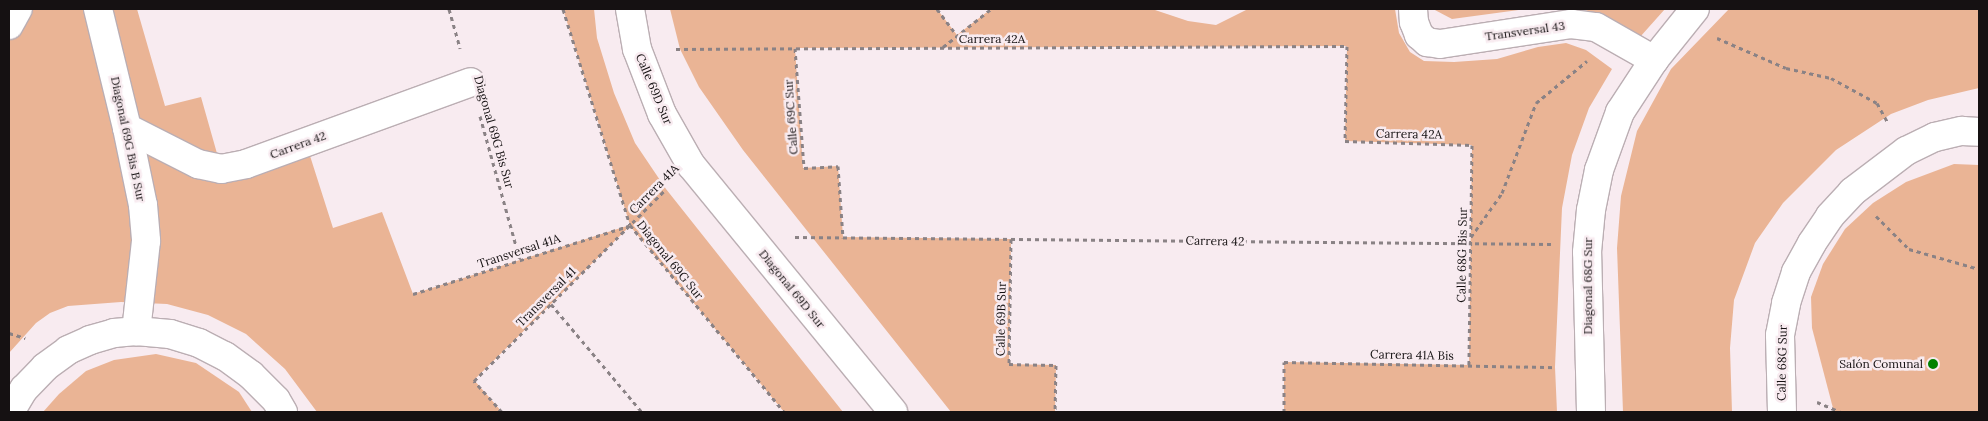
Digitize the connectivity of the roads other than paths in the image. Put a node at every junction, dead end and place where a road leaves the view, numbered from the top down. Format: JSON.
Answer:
{"nodes":[{"id":1,"x":18,"y":9,"type":"edge"},
{"id":2,"x":98,"y":9,"type":"edge"},
{"id":3,"x":630,"y":9,"type":"edge"},
{"id":4,"x":1413,"y":9,"type":"edge"},
{"id":5,"x":1689,"y":16,"type":"edge"},
{"id":6,"x":9,"y":25,"type":"edge"},
{"id":7,"x":1654,"y":60,"type":"junction"},
{"id":8,"x":470,"y":82,"type":"road end"},
{"id":9,"x":127,"y":128,"type":"junction"},
{"id":10,"x":1979,"y":132,"type":"edge"},
{"id":11,"x":690,"y":165,"type":"joint"},
{"id":12,"x":136,"y":331,"type":"junction"},
{"id":13,"x":10,"y":412,"type":"edge"},
{"id":14,"x":283,"y":412,"type":"edge"},
{"id":15,"x":893,"y":412,"type":"edge"},
{"id":16,"x":1592,"y":412,"type":"edge"},
{"id":17,"x":1782,"y":412,"type":"edge"}],
"edges":[{"from":1,"to":6,"type":"street"},
{"from":2,"to":9,"type":"street","name":"Diagonal 69G Bis B Sur"},
{"from":3,"to":11,"type":"street","name":"Calle 69D Sur"},
{"from":4,"to":7,"type":"street","name":"Transversal 43"},
{"from":5,"to":7,"type":"street","name":"Diagonal 68G Sur"},
{"from":7,"to":16,"type":"street","name":"Diagonal 68G Sur"},
{"from":8,"to":9,"type":"street","name":"Carrera 42"},
{"from":9,"to":12,"type":"street","name":"Diagonal 69G Bis B Sur"},
{"from":10,"to":17,"type":"street","name":"Calle 68G Sur"},
{"from":11,"to":15,"type":"street","name":"Diagonal 69D Sur"},
{"from":12,"to":13,"type":"street"},
{"from":12,"to":14,"type":"street"}]}
